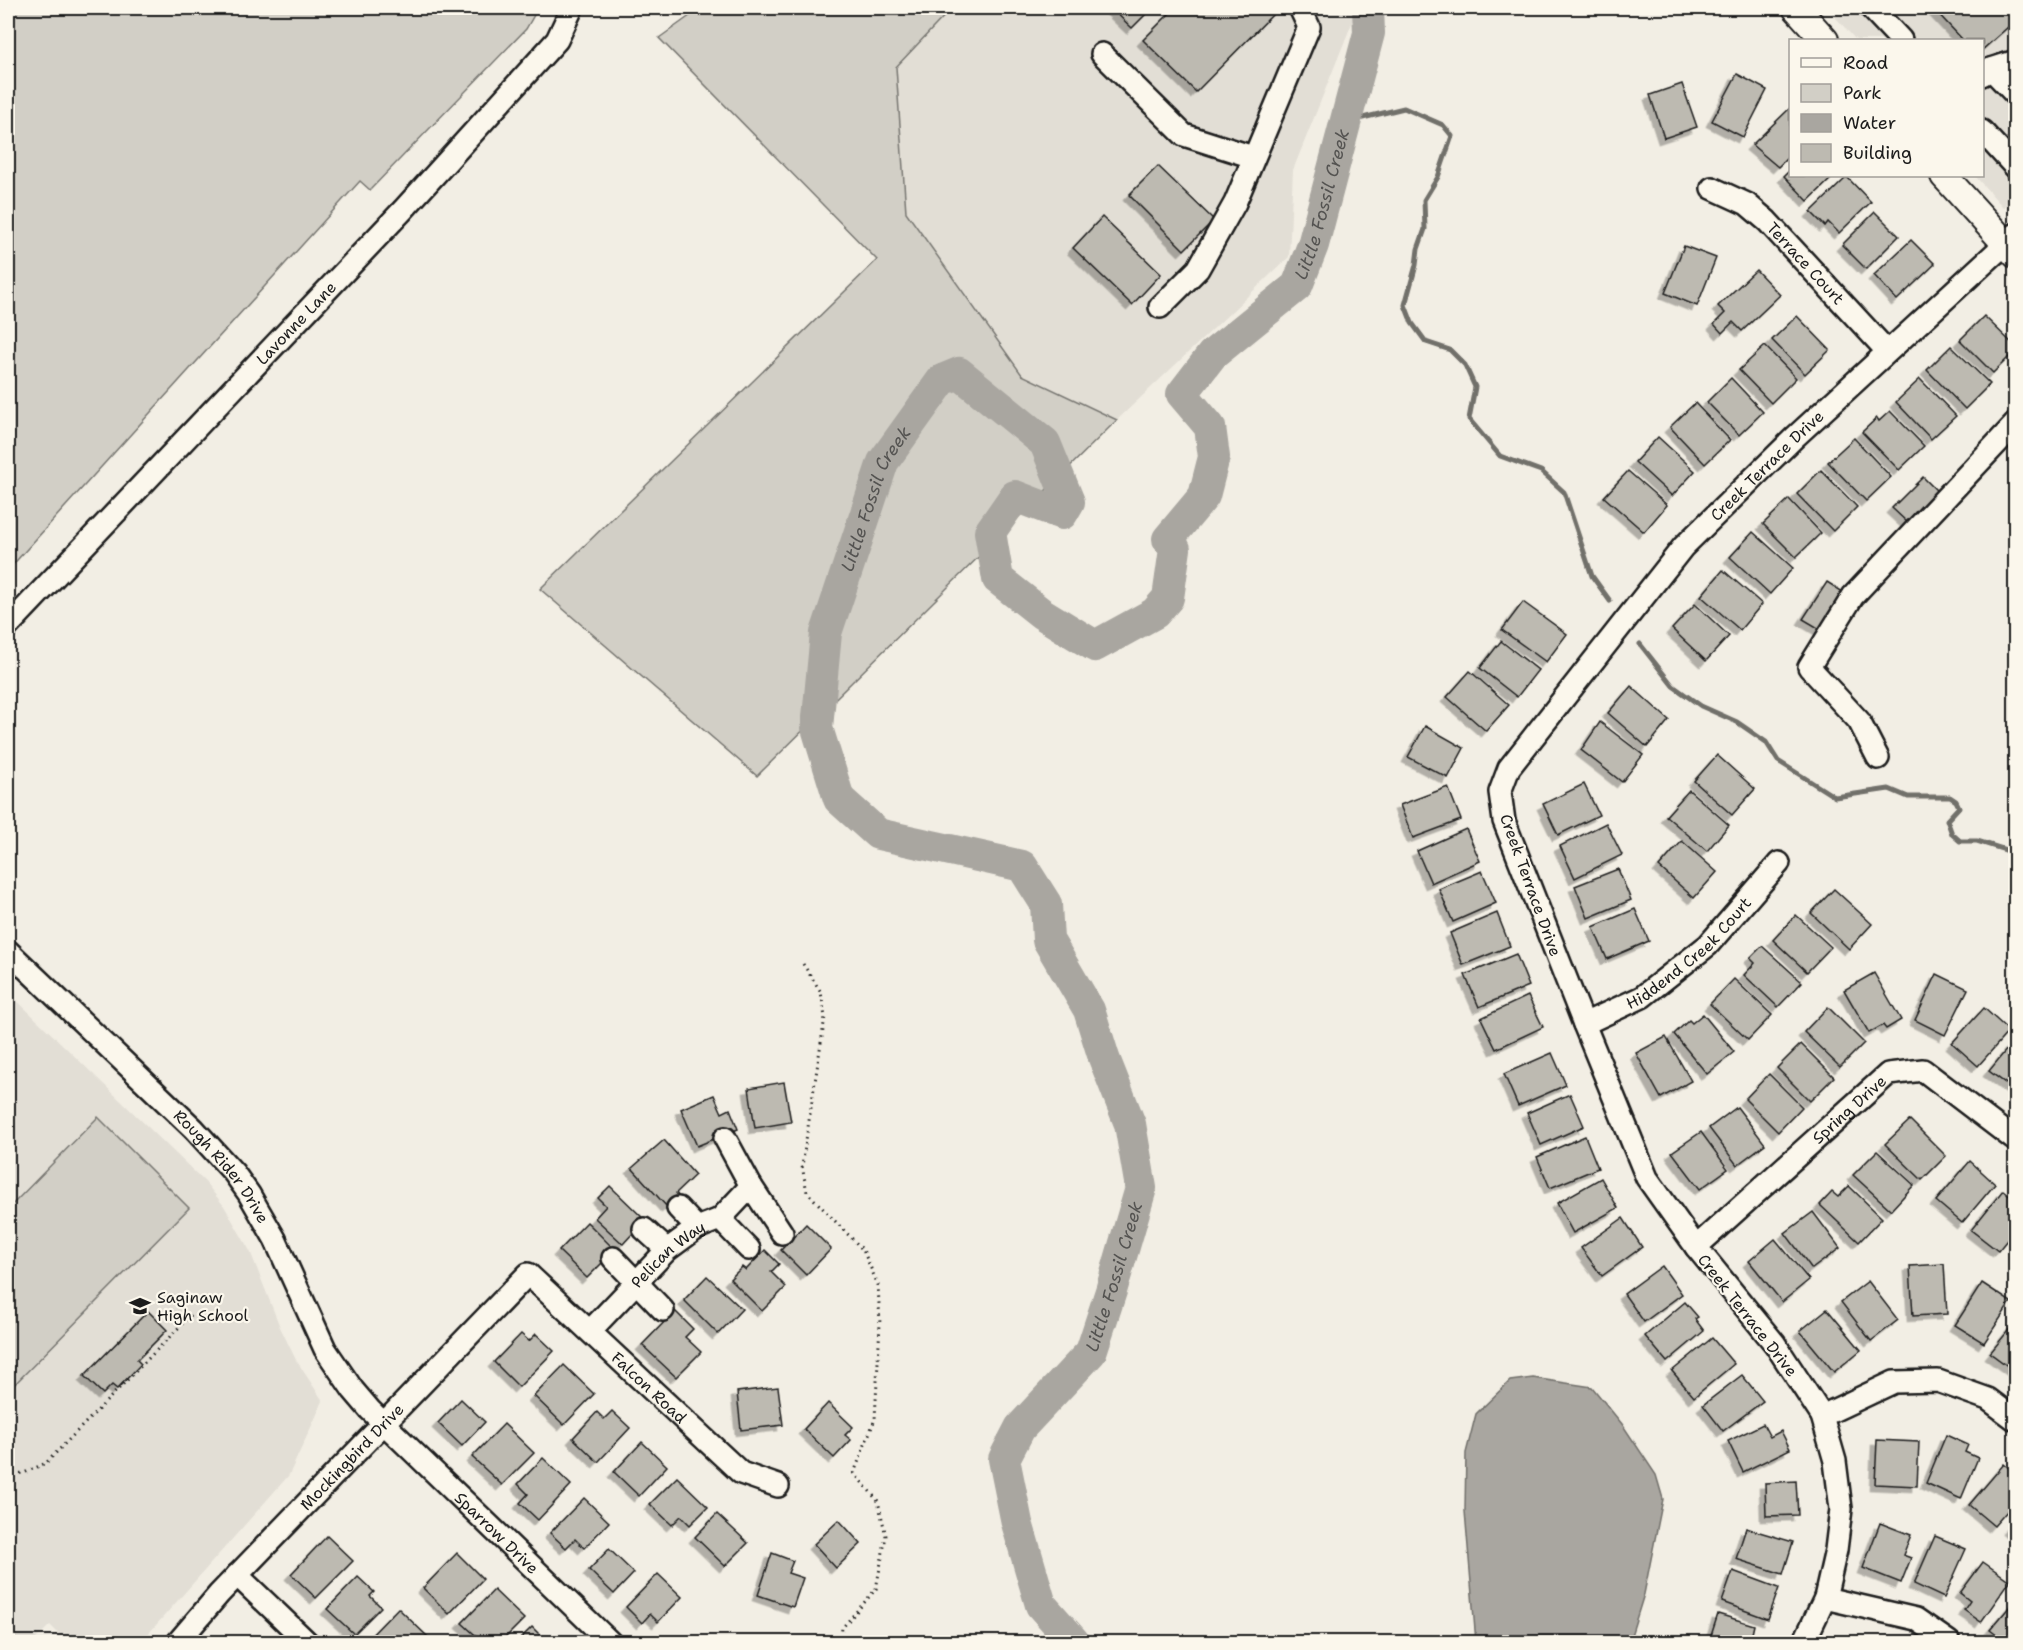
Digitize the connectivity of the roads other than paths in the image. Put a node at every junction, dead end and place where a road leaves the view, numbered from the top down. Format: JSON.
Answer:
{"nodes":[{"id":1,"x":572,"y":8,"type":"edge"},
{"id":2,"x":1299,"y":8,"type":"edge"},
{"id":3,"x":1796,"y":8,"type":"edge"},
{"id":4,"x":1871,"y":8,"type":"edge"},
{"id":5,"x":1824,"y":39,"type":"edge"},
{"id":6,"x":1900,"y":39,"type":"edge"},
{"id":7,"x":1102,"y":54,"type":"dead end"},
{"id":8,"x":2016,"y":61,"type":"edge"},
{"id":9,"x":1987,"y":72,"type":"edge"},
{"id":10,"x":2016,"y":95,"type":"edge"},
{"id":11,"x":1984,"y":132,"type":"edge"},
{"id":12,"x":1253,"y":157,"type":"junction"},
{"id":13,"x":2016,"y":168,"type":"edge"},
{"id":14,"x":1945,"y":177,"type":"edge"},
{"id":15,"x":1712,"y":188,"type":"dead end"},
{"id":16,"x":2012,"y":244,"type":"edge"},
{"id":17,"x":1160,"y":307,"type":"dead end"},
{"id":18,"x":1887,"y":351,"type":"junction"},
{"id":19,"x":2016,"y":423,"type":"edge"},
{"id":20,"x":8,"y":627,"type":"edge"},
{"id":21,"x":1878,"y":758,"type":"dead end"},
{"id":22,"x":1779,"y":863,"type":"dead end"},
{"id":23,"x":8,"y":951,"type":"edge"},
{"id":24,"x":1584,"y":1024,"type":"junction"},
{"id":25,"x":725,"y":1138,"type":"dead end"},
{"id":26,"x":2016,"y":1141,"type":"edge"},
{"id":27,"x":751,"y":1186,"type":"junction"},
{"id":28,"x":678,"y":1208,"type":"dead end"},
{"id":29,"x":720,"y":1219,"type":"junction"},
{"id":30,"x":697,"y":1228,"type":"junction"},
{"id":31,"x":644,"y":1229,"type":"dead end"},
{"id":32,"x":782,"y":1233,"type":"dead end"},
{"id":33,"x":1696,"y":1248,"type":"junction"},
{"id":34,"x":748,"y":1249,"type":"dead end"},
{"id":35,"x":667,"y":1250,"type":"junction"},
{"id":36,"x":613,"y":1258,"type":"dead end"},
{"id":37,"x":528,"y":1274,"type":"joint"},
{"id":38,"x":636,"y":1281,"type":"junction"},
{"id":39,"x":663,"y":1310,"type":"dead end"},
{"id":40,"x":590,"y":1331,"type":"junction"},
{"id":41,"x":1822,"y":1416,"type":"junction"},
{"id":42,"x":2016,"y":1420,"type":"edge"},
{"id":43,"x":382,"y":1424,"type":"junction"},
{"id":44,"x":778,"y":1486,"type":"dead end"},
{"id":45,"x":237,"y":1575,"type":"junction"},
{"id":46,"x":1825,"y":1598,"type":"junction"},
{"id":47,"x":178,"y":1642,"type":"edge"},
{"id":48,"x":307,"y":1642,"type":"edge"},
{"id":49,"x":610,"y":1642,"type":"edge"},
{"id":50,"x":1804,"y":1642,"type":"edge"},
{"id":51,"x":1949,"y":1642,"type":"edge"}],
"edges":[{"from":1,"to":20,"type":"street","name":"Lavonne Lane"},
{"from":2,"to":12,"type":"street"},
{"from":3,"to":5,"type":"main road"},
{"from":4,"to":6,"type":"street"},
{"from":7,"to":12,"type":"street"},
{"from":8,"to":9,"type":"street"},
{"from":9,"to":10,"type":"street"},
{"from":11,"to":13,"type":"street"},
{"from":12,"to":17,"type":"street"},
{"from":14,"to":16,"type":"main road"},
{"from":15,"to":18,"type":"street","name":"Terrace Court"},
{"from":16,"to":18,"type":"street","name":"Creek Terrace Drive"},
{"from":18,"to":24,"type":"street","name":"Creek Terrace Drive"},
{"from":19,"to":21,"type":"street"},
{"from":22,"to":24,"type":"street","name":"Hiddend Creek Court"},
{"from":23,"to":43,"type":"street","name":"Rough Rider Drive"},
{"from":24,"to":33,"type":"street","name":"Creek Terrace Drive"},
{"from":25,"to":27,"type":"street"},
{"from":26,"to":33,"type":"street","name":"Spring Drive"},
{"from":27,"to":29,"type":"street","name":"Pelican Way"},
{"from":27,"to":32,"type":"street"},
{"from":28,"to":30,"type":"street"},
{"from":29,"to":30,"type":"street","name":"Pelican Way"},
{"from":29,"to":34,"type":"street"},
{"from":30,"to":35,"type":"street","name":"Pelican Way"},
{"from":31,"to":35,"type":"street"},
{"from":33,"to":41,"type":"street","name":"Creek Terrace Drive"},
{"from":35,"to":38,"type":"street","name":"Pelican Way"},
{"from":36,"to":38,"type":"street"},
{"from":37,"to":40,"type":"street","name":"Falcon Road"},
{"from":37,"to":43,"type":"street","name":"Mockingbird Drive"},
{"from":38,"to":39,"type":"street"},
{"from":38,"to":40,"type":"street","name":"Pelican Way"},
{"from":40,"to":44,"type":"street","name":"Falcon Road"},
{"from":41,"to":42,"type":"street"},
{"from":41,"to":46,"type":"street","name":"Creek Terrace Drive"},
{"from":43,"to":45,"type":"street","name":"Mockingbird Drive"},
{"from":43,"to":49,"type":"street","name":"Sparrow Drive"},
{"from":45,"to":47,"type":"street","name":"Mockingbird Drive"},
{"from":45,"to":48,"type":"street"},
{"from":46,"to":50,"type":"street","name":"Creek Terrace Drive"},
{"from":46,"to":51,"type":"street"}]}
